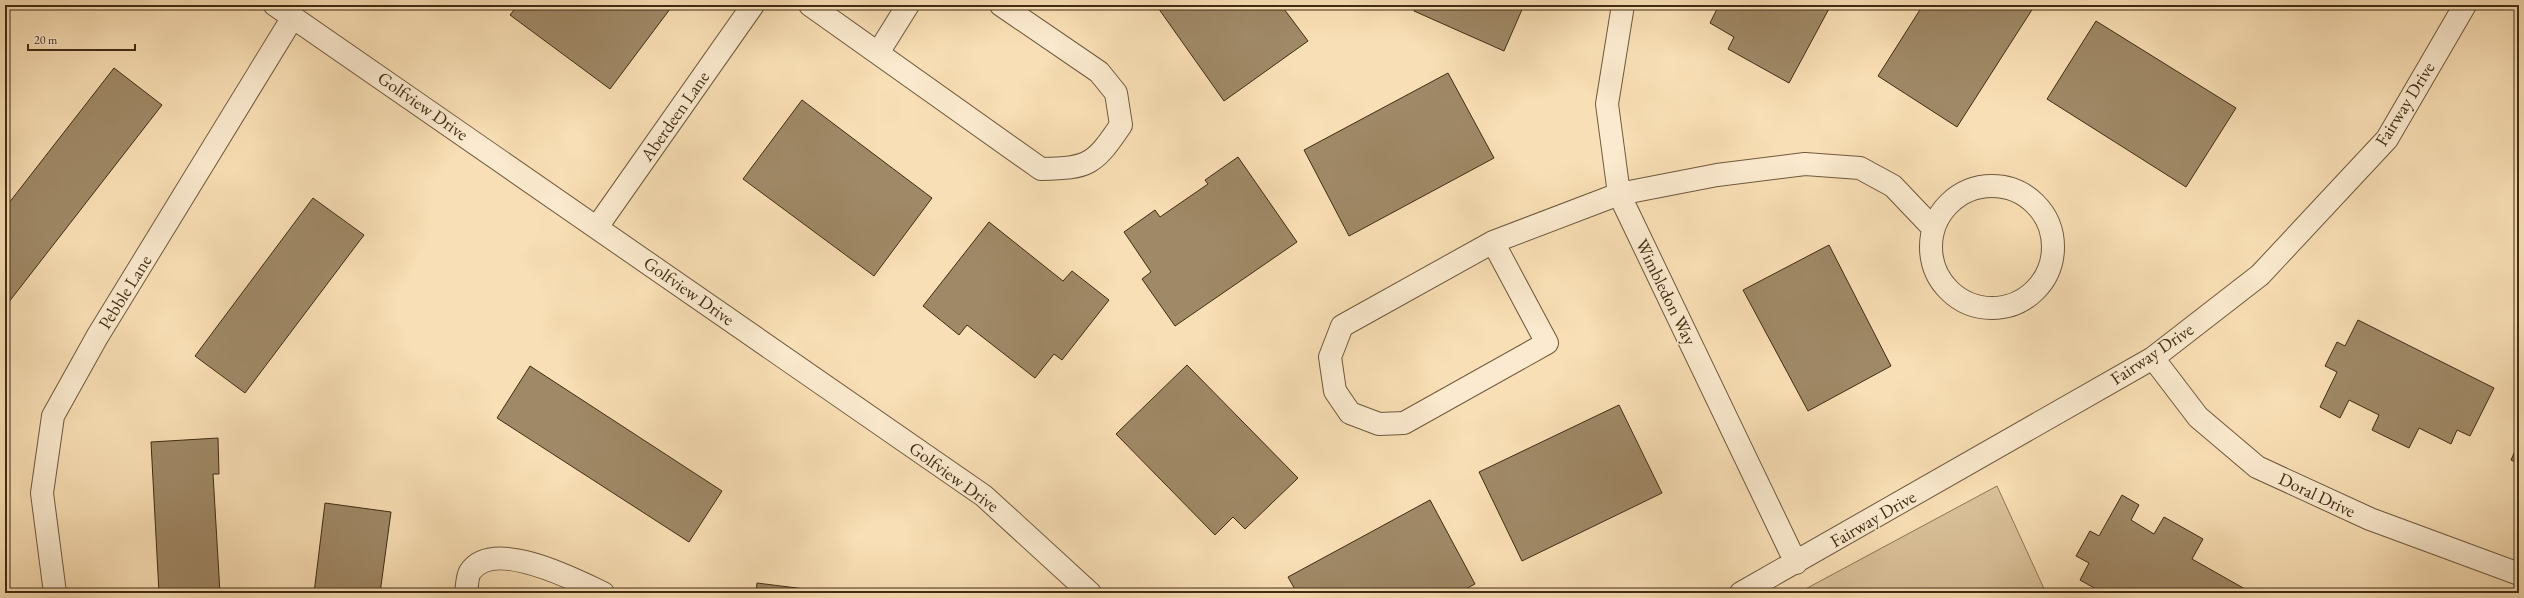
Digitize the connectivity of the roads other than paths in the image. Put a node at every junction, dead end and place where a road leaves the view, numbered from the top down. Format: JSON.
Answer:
{"nodes":[{"id":1,"x":275,"y":5,"type":"edge"},
{"id":2,"x":753,"y":5,"type":"edge"},
{"id":3,"x":810,"y":5,"type":"edge"},
{"id":4,"x":908,"y":5,"type":"edge"},
{"id":5,"x":1001,"y":5,"type":"edge"},
{"id":6,"x":1623,"y":5,"type":"edge"},
{"id":7,"x":2465,"y":5,"type":"edge"},
{"id":8,"x":294,"y":17,"type":"junction"},
{"id":9,"x":878,"y":53,"type":"junction"},
{"id":10,"x":1619,"y":194,"type":"junction"},
{"id":11,"x":597,"y":227,"type":"junction"},
{"id":12,"x":1933,"y":228,"type":"junction"},
{"id":13,"x":1493,"y":242,"type":"junction"},
{"id":14,"x":2153,"y":358,"type":"junction"},
{"id":15,"x":1796,"y":563,"type":"junction"},
{"id":16,"x":2519,"y":574,"type":"edge"},
{"id":17,"x":55,"y":593,"type":"edge"},
{"id":18,"x":466,"y":593,"type":"edge"},
{"id":19,"x":604,"y":593,"type":"edge"},
{"id":20,"x":1090,"y":593,"type":"edge"},
{"id":21,"x":1741,"y":593,"type":"edge"}],
"edges":[{"from":1,"to":8,"type":"street","name":"Golfview Drive"},
{"from":2,"to":11,"type":"street","name":"Aberdeen Lane"},
{"from":3,"to":9,"type":"street"},
{"from":4,"to":9,"type":"street"},
{"from":5,"to":9,"type":"street"},
{"from":6,"to":10,"type":"street","name":"Wimbledon Way"},
{"from":7,"to":14,"type":"street","name":"Fairway Drive"},
{"from":8,"to":11,"type":"street","name":"Golfview Drive"},
{"from":8,"to":17,"type":"street","name":"Pebble Lane"},
{"from":10,"to":12,"type":"street"},
{"from":10,"to":13,"type":"street"},
{"from":10,"to":15,"type":"street","name":"Wimbledon Way"},
{"from":11,"to":20,"type":"street","name":"Golfview Drive"},
{"from":12,"to":12,"type":"street"},
{"from":13,"to":13,"type":"street"},
{"from":14,"to":15,"type":"street","name":"Fairway Drive"},
{"from":14,"to":16,"type":"street","name":"Doral Drive"},
{"from":15,"to":21,"type":"street","name":"Fairway Drive"},
{"from":18,"to":19,"type":"street"}]}
